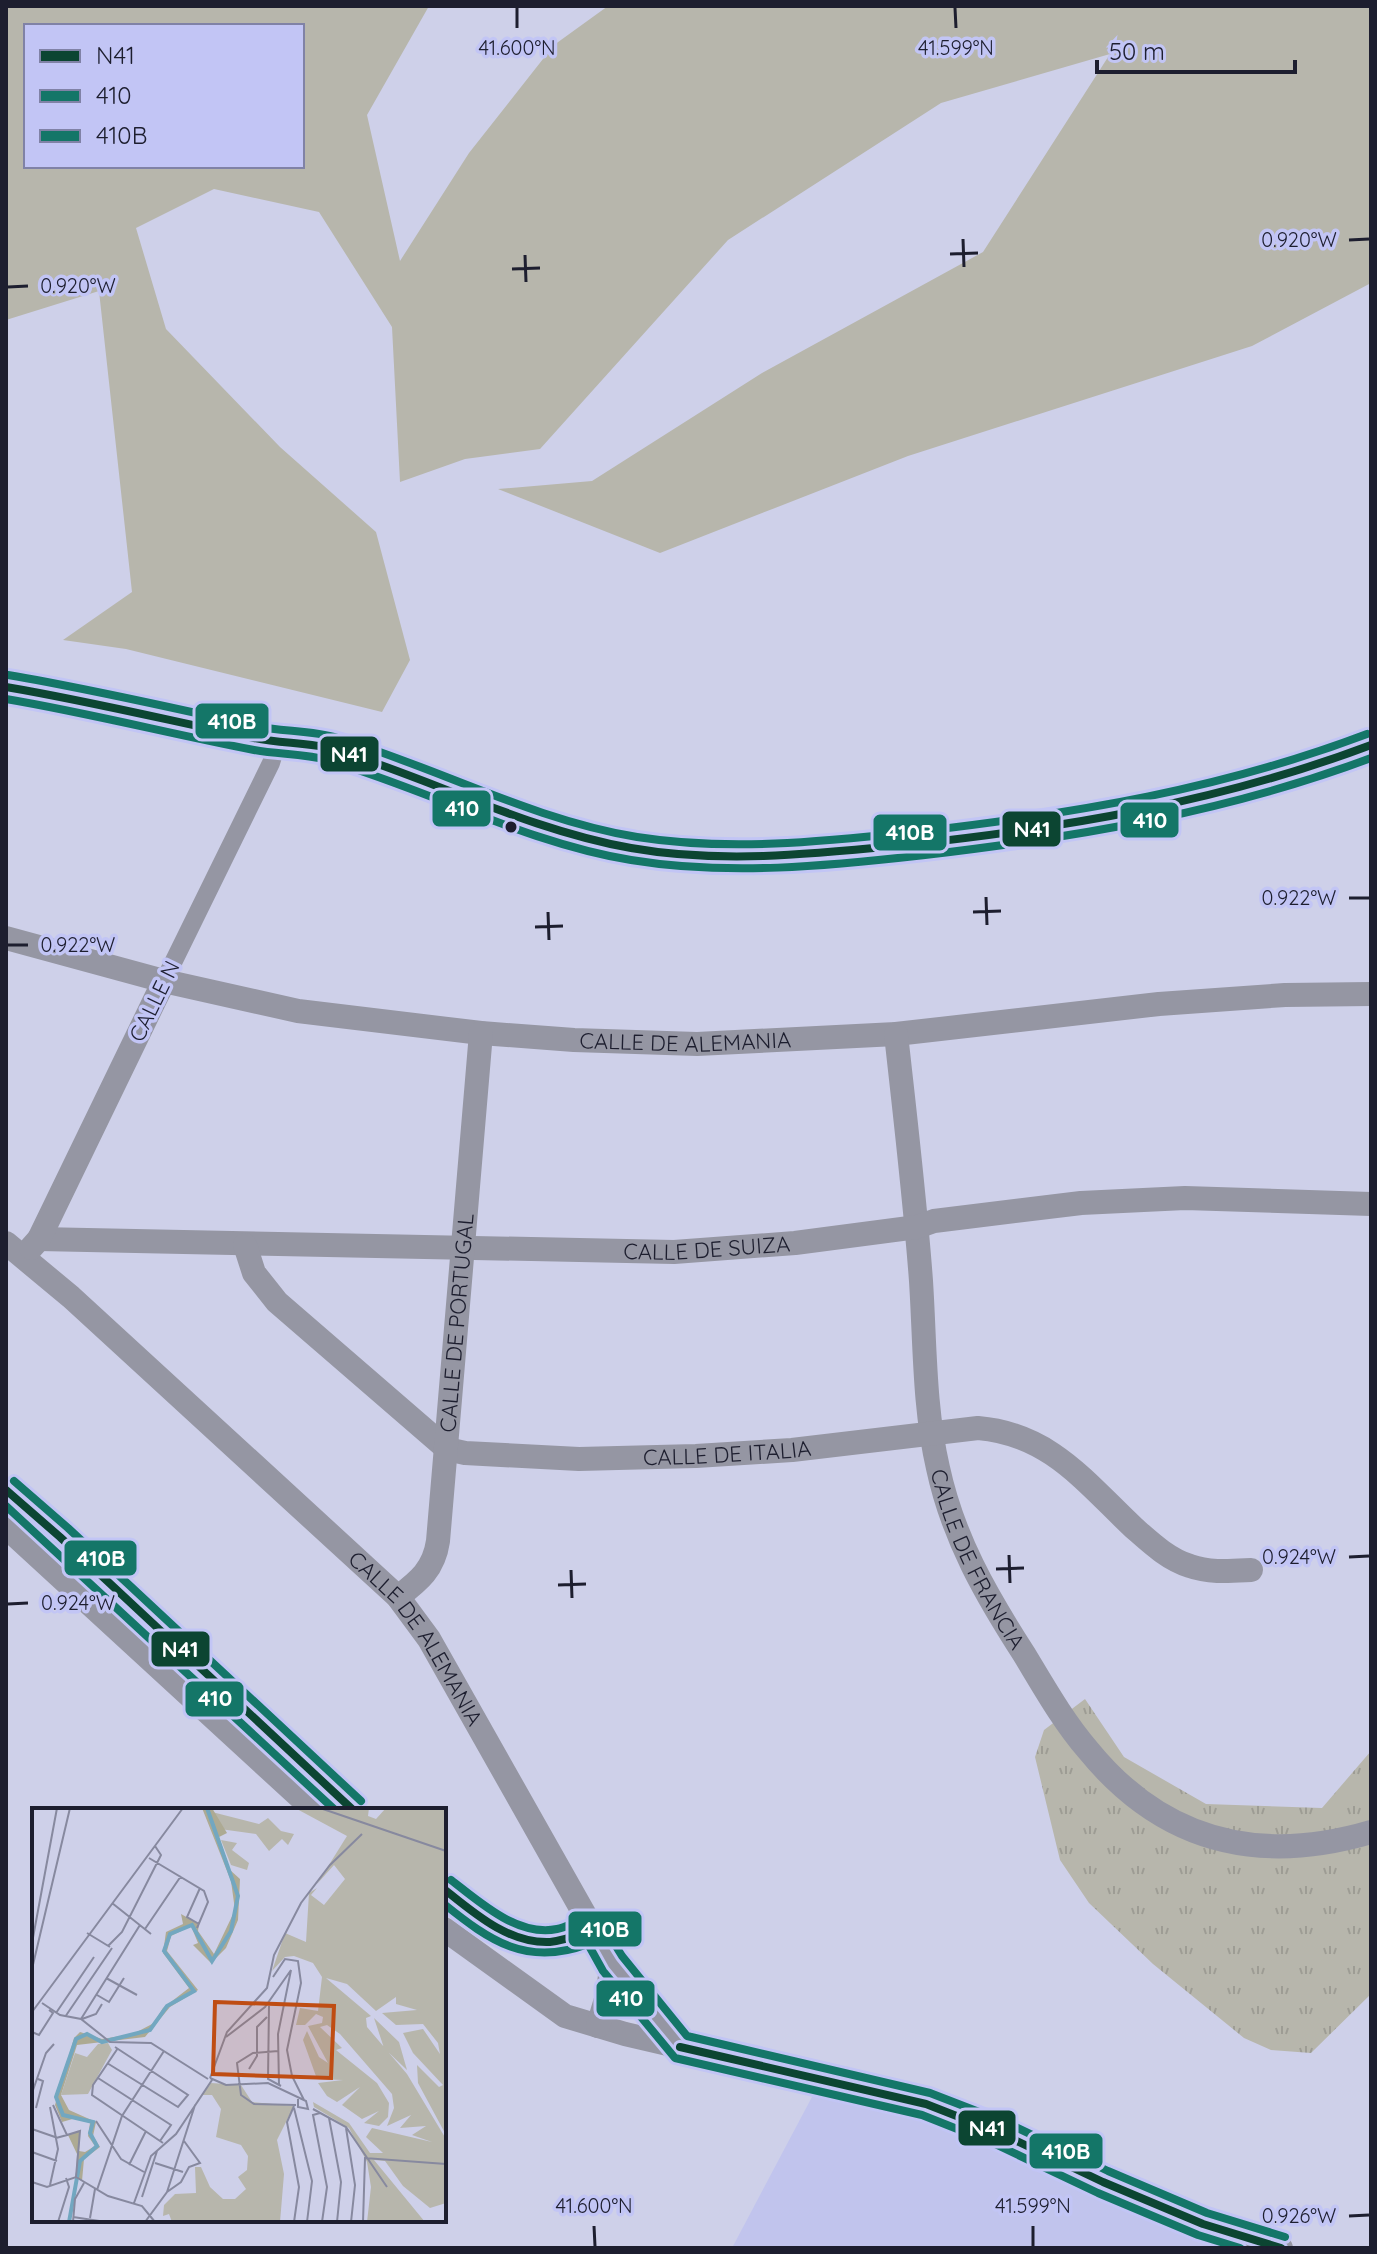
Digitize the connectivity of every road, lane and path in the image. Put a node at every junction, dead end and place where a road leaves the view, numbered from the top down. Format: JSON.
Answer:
{"nodes":[{"id":1,"x":6,"y":687,"type":"edge"},
{"id":2,"x":278,"y":740,"type":"junction"},
{"id":3,"x":1371,"y":745,"type":"edge"},
{"id":4,"x":6,"y":938,"type":"edge"},
{"id":5,"x":164,"y":981,"type":"junction"},
{"id":6,"x":1371,"y":994,"type":"edge"},
{"id":7,"x":481,"y":1033,"type":"junction"},
{"id":8,"x":896,"y":1034,"type":"junction"},
{"id":9,"x":1371,"y":1204,"type":"edge"},
{"id":10,"x":917,"y":1227,"type":"junction"},
{"id":11,"x":245,"y":1245,"type":"junction"},
{"id":12,"x":23,"y":1246,"type":"edge"},
{"id":13,"x":463,"y":1249,"type":"junction"},
{"id":14,"x":932,"y":1434,"type":"junction"},
{"id":15,"x":447,"y":1449,"type":"junction"},
{"id":16,"x":6,"y":1490,"type":"edge"},
{"id":17,"x":6,"y":1527,"type":"edge"},
{"id":18,"x":1251,"y":1570,"type":"dead end"},
{"id":19,"x":398,"y":1597,"type":"junction"},
{"id":20,"x":312,"y":1808,"type":"edge"},
{"id":21,"x":351,"y":1808,"type":"edge"},
{"id":22,"x":1371,"y":1832,"type":"edge"},
{"id":23,"x":446,"y":1890,"type":"edge"},
{"id":24,"x":593,"y":1929,"type":"junction"},
{"id":25,"x":446,"y":1930,"type":"edge"},
{"id":26,"x":612,"y":1963,"type":"junction"},
{"id":27,"x":635,"y":1991,"type":"junction"},
{"id":28,"x":598,"y":2026,"type":"junction"},
{"id":29,"x":625,"y":2034,"type":"junction"},
{"id":30,"x":680,"y":2047,"type":"junction"},
{"id":31,"x":1281,"y":2248,"type":"edge"}],
"edges":[{"from":1,"to":2,"type":"street"},
{"from":2,"to":3,"type":"street"},
{"from":2,"to":5,"type":"street","name":"CALLE N"},
{"from":4,"to":5,"type":"street","name":"CALLE DE ALEMANIA"},
{"from":5,"to":7,"type":"street","name":"CALLE DE ALEMANIA"},
{"from":5,"to":12,"type":"street","name":"CALLE N"},
{"from":6,"to":8,"type":"street","name":"CALLE DE ALEMANIA"},
{"from":7,"to":8,"type":"street","name":"CALLE DE ALEMANIA"},
{"from":7,"to":13,"type":"street","name":"CALLE DE PORTUGAL"},
{"from":8,"to":10,"type":"street","name":"CALLE DE FRANCIA"},
{"from":9,"to":10,"type":"street","name":"CALLE DE SUIZA"},
{"from":10,"to":13,"type":"street","name":"CALLE DE SUIZA"},
{"from":10,"to":14,"type":"street","name":"CALLE DE FRANCIA"},
{"from":11,"to":12,"type":"street","name":"CALLE DE SUIZA"},
{"from":11,"to":13,"type":"street","name":"CALLE DE SUIZA"},
{"from":11,"to":15,"type":"street"},
{"from":12,"to":19,"type":"street","name":"CALLE DE ALEMANIA"},
{"from":13,"to":15,"type":"street","name":"CALLE DE PORTUGAL"},
{"from":14,"to":15,"type":"street","name":"CALLE DE ITALIA"},
{"from":14,"to":18,"type":"street","name":"CALLE DE ITALIA"},
{"from":14,"to":22,"type":"street","name":"CALLE DE FRANCIA"},
{"from":15,"to":19,"type":"street","name":"CALLE DE PORTUGAL"},
{"from":16,"to":21,"type":"street"},
{"from":17,"to":20,"type":"street"},
{"from":19,"to":24,"type":"street","name":"CALLE DE ALEMANIA"},
{"from":23,"to":24,"type":"street"},
{"from":24,"to":26,"type":"street","name":"CALLE DE ALEMANIA"},
{"from":25,"to":28,"type":"street"},
{"from":26,"to":27,"type":"street","name":"CALLE DE ALEMANIA"},
{"from":26,"to":28,"type":"street"},
{"from":27,"to":29,"type":"street"},
{"from":27,"to":30,"type":"street","name":"CALLE DE ALEMANIA"},
{"from":28,"to":29,"type":"street"},
{"from":29,"to":30,"type":"street"},
{"from":30,"to":31,"type":"street"}]}
